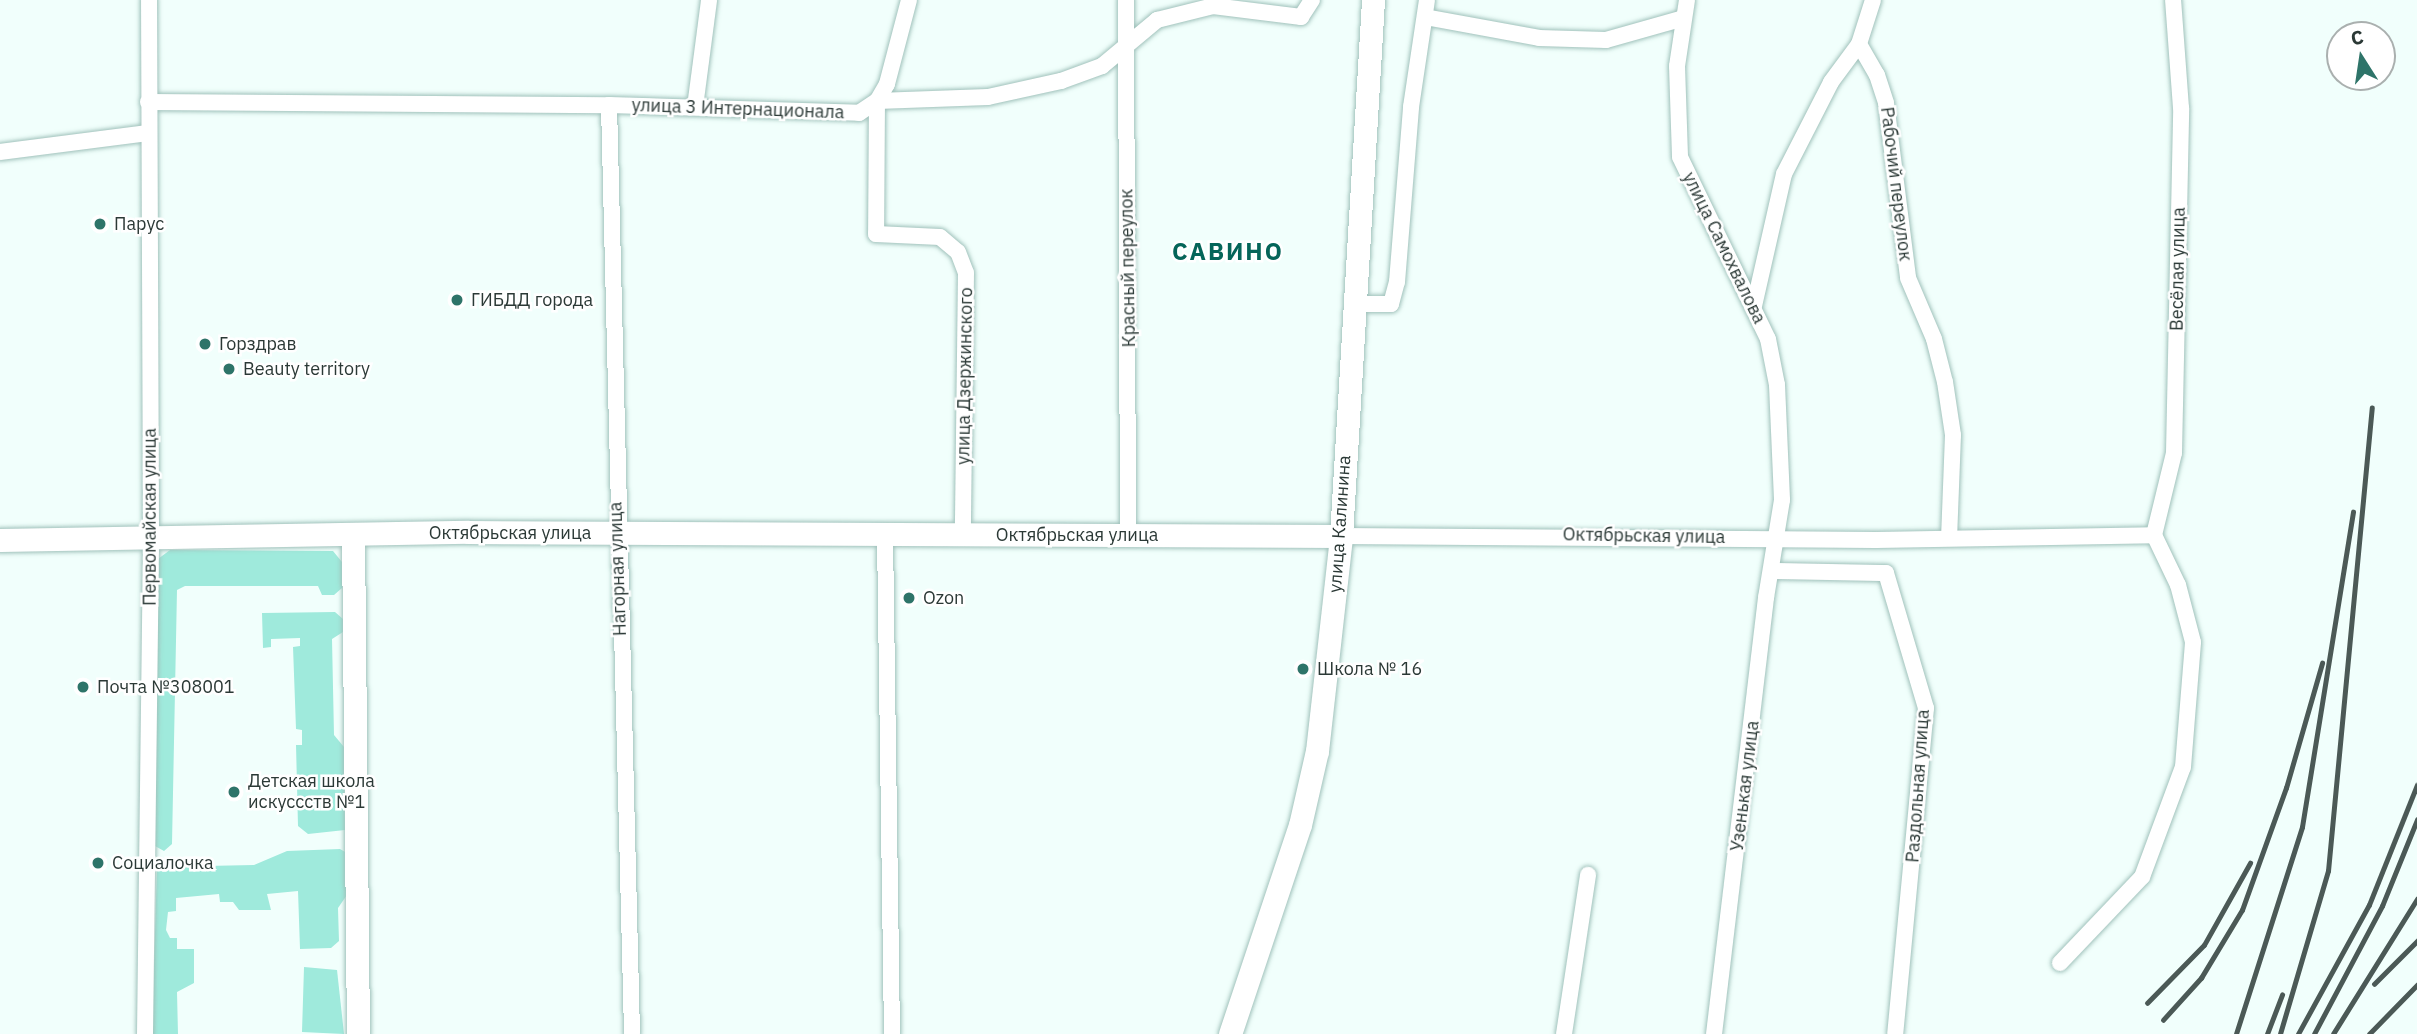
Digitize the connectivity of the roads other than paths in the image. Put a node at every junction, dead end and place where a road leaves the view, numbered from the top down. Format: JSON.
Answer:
{"nodes":[{"id":1,"x":149,"y":0,"type":"edge"},
{"id":2,"x":709,"y":0,"type":"edge"},
{"id":3,"x":909,"y":0,"type":"edge"},
{"id":4,"x":1126,"y":0,"type":"edge"},
{"id":5,"x":1312,"y":0,"type":"edge"},
{"id":6,"x":1373,"y":0,"type":"edge"},
{"id":7,"x":1427,"y":0,"type":"edge"},
{"id":8,"x":1687,"y":0,"type":"edge"},
{"id":9,"x":1873,"y":0,"type":"edge"},
{"id":10,"x":2173,"y":0,"type":"edge"},
{"id":11,"x":1425,"y":17,"type":"junction"},
{"id":12,"x":1684,"y":19,"type":"junction"},
{"id":13,"x":1128,"y":44,"type":"junction"},
{"id":14,"x":1859,"y":44,"type":"junction"},
{"id":15,"x":148,"y":102,"type":"junction"},
{"id":16,"x":877,"y":102,"type":"junction"},
{"id":17,"x":609,"y":105,"type":"junction"},
{"id":18,"x":695,"y":107,"type":"junction"},
{"id":19,"x":148,"y":133,"type":"junction"},
{"id":20,"x":0,"y":152,"type":"edge"},
{"id":21,"x":1354,"y":304,"type":"junction"},
{"id":22,"x":1754,"y":306,"type":"junction"},
{"id":23,"x":617,"y":532,"type":"junction"},
{"id":24,"x":353,"y":534,"type":"junction"},
{"id":25,"x":885,"y":534,"type":"junction"},
{"id":26,"x":963,"y":534,"type":"junction"},
{"id":27,"x":2154,"y":535,"type":"junction"},
{"id":28,"x":151,"y":536,"type":"junction"},
{"id":29,"x":1128,"y":536,"type":"junction"},
{"id":30,"x":1341,"y":536,"type":"junction"},
{"id":31,"x":1949,"y":537,"type":"junction"},
{"id":32,"x":1779,"y":539,"type":"junction"},
{"id":33,"x":0,"y":540,"type":"edge"},
{"id":34,"x":1772,"y":571,"type":"junction"},
{"id":35,"x":1588,"y":875,"type":"dead end"},
{"id":36,"x":2060,"y":963,"type":"dead end"},
{"id":37,"x":145,"y":1034,"type":"edge"},
{"id":38,"x":358,"y":1034,"type":"edge"},
{"id":39,"x":632,"y":1034,"type":"edge"},
{"id":40,"x":892,"y":1034,"type":"edge"},
{"id":41,"x":1230,"y":1034,"type":"edge"},
{"id":42,"x":1563,"y":1034,"type":"edge"},
{"id":43,"x":1714,"y":1034,"type":"edge"},
{"id":44,"x":1895,"y":1034,"type":"edge"}],
"edges":[{"from":1,"to":15,"type":"street","name":"Первомайская улица"},
{"from":2,"to":18,"type":"street"},
{"from":3,"to":16,"type":"street","name":"улица Дзержинского"},
{"from":4,"to":13,"type":"street","name":"Красный переулок"},
{"from":5,"to":13,"type":"street","name":"улица 3 Интернационала"},
{"from":6,"to":21,"type":"street","name":"улица Калинина"},
{"from":7,"to":11,"type":"street"},
{"from":8,"to":12,"type":"street","name":"улица Самохвалова"},
{"from":9,"to":14,"type":"street"},
{"from":10,"to":27,"type":"street","name":"Весёлая улица"},
{"from":11,"to":12,"type":"street"},
{"from":11,"to":21,"type":"street"},
{"from":12,"to":22,"type":"street","name":"улица Самохвалова"},
{"from":13,"to":16,"type":"street","name":"улица 3 Интернационала"},
{"from":13,"to":29,"type":"street","name":"Красный переулок"},
{"from":14,"to":22,"type":"street"},
{"from":14,"to":31,"type":"street","name":"Рабочий переулок"},
{"from":15,"to":17,"type":"street","name":"улица 3 Интернационала"},
{"from":15,"to":19,"type":"street","name":"Первомайская улица"},
{"from":16,"to":18,"type":"street","name":"улица 3 Интернационала"},
{"from":16,"to":26,"type":"street","name":"улица Дзержинского"},
{"from":17,"to":18,"type":"street","name":"улица 3 Интернационала"},
{"from":17,"to":23,"type":"street","name":"Нагорная улица"},
{"from":19,"to":20,"type":"street"},
{"from":19,"to":28,"type":"street","name":"Первомайская улица"},
{"from":21,"to":30,"type":"street","name":"улица Калинина"},
{"from":22,"to":32,"type":"street","name":"улица Самохвалова"},
{"from":23,"to":24,"type":"street","name":"Октябрьская улица"},
{"from":23,"to":25,"type":"street","name":"Октябрьская улица"},
{"from":23,"to":39,"type":"street","name":"Нагорная улица"},
{"from":24,"to":28,"type":"street","name":"Октябрьская улица"},
{"from":24,"to":38,"type":"street"},
{"from":25,"to":26,"type":"street","name":"Октябрьская улица"},
{"from":25,"to":40,"type":"street"},
{"from":26,"to":29,"type":"street","name":"Октябрьская улица"},
{"from":27,"to":31,"type":"street","name":"Октябрьская улица"},
{"from":27,"to":36,"type":"street"},
{"from":28,"to":33,"type":"street","name":"Октябрьская улица"},
{"from":28,"to":37,"type":"street","name":"Первомайская улица"},
{"from":29,"to":30,"type":"street","name":"Октябрьская улица"},
{"from":30,"to":32,"type":"street","name":"Октябрьская улица"},
{"from":30,"to":41,"type":"street","name":"улица Калинина"},
{"from":31,"to":32,"type":"street","name":"Октябрьская улица"},
{"from":32,"to":34,"type":"street","name":"Узенькая улица"},
{"from":34,"to":43,"type":"street","name":"Узенькая улица"},
{"from":34,"to":44,"type":"street","name":"Раздольная улица"},
{"from":35,"to":42,"type":"street"}]}
